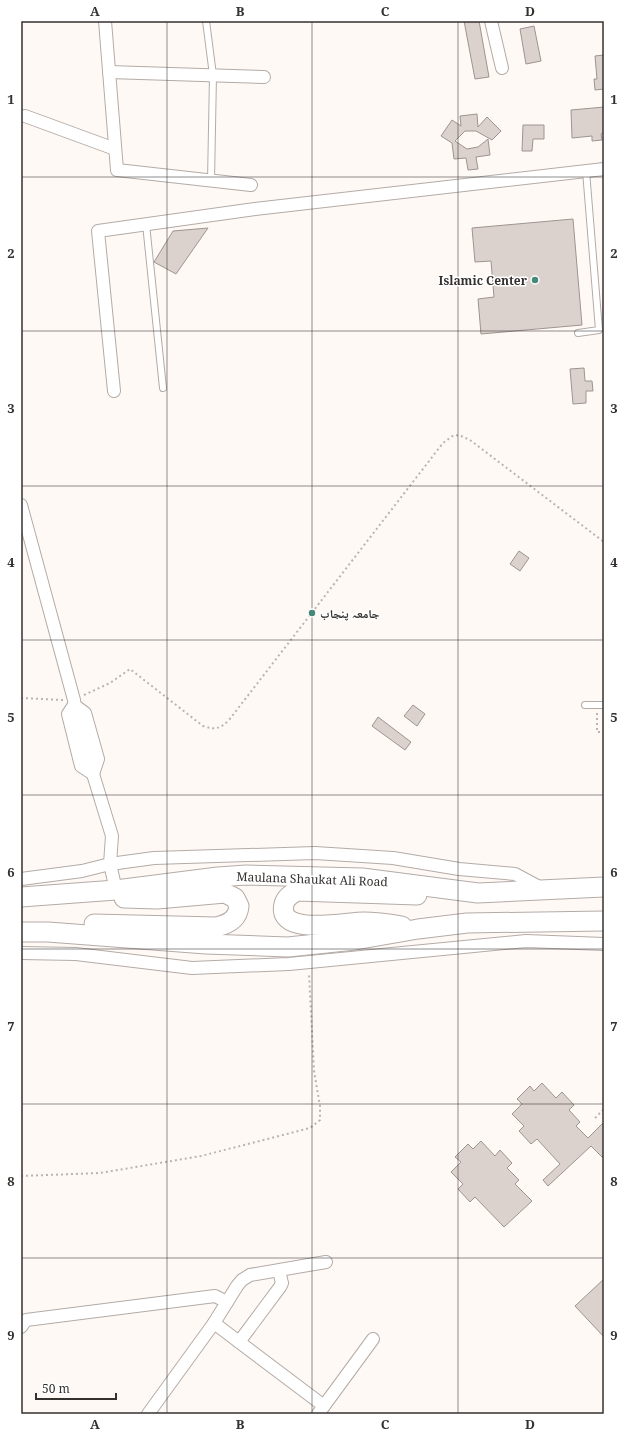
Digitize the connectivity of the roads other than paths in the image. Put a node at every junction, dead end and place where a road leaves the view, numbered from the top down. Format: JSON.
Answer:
{"nodes":[{"id":1,"x":105,"y":21,"type":"edge"},
{"id":2,"x":206,"y":21,"type":"edge"},
{"id":3,"x":491,"y":21,"type":"edge"},
{"id":4,"x":502,"y":68,"type":"dead end"},
{"id":5,"x":109,"y":72,"type":"junction"},
{"id":6,"x":213,"y":75,"type":"junction"},
{"id":7,"x":264,"y":77,"type":"dead end"},
{"id":8,"x":25,"y":116,"type":"dead end"},
{"id":9,"x":116,"y":149,"type":"junction"},
{"id":10,"x":604,"y":169,"type":"edge"},
{"id":11,"x":586,"y":171,"type":"junction"},
{"id":12,"x":211,"y":181,"type":"junction"},
{"id":13,"x":251,"y":185,"type":"dead end"},
{"id":14,"x":146,"y":224,"type":"junction"},
{"id":15,"x":578,"y":333,"type":"dead end"},
{"id":16,"x":163,"y":388,"type":"dead end"},
{"id":17,"x":114,"y":391,"type":"dead end"},
{"id":18,"x":21,"y":505,"type":"edge"},
{"id":19,"x":74,"y":703,"type":"junction"},
{"id":20,"x":585,"y":705,"type":"dead end"},
{"id":21,"x":604,"y":705,"type":"edge"},
{"id":22,"x":93,"y":774,"type":"junction"},
{"id":23,"x":110,"y":864,"type":"junction"},
{"id":24,"x":21,"y":879,"type":"edge"},
{"id":25,"x":604,"y":887,"type":"edge"},
{"id":26,"x":542,"y":889,"type":"junction"},
{"id":27,"x":116,"y":890,"type":"junction"},
{"id":28,"x":467,"y":892,"type":"junction"},
{"id":29,"x":59,"y":894,"type":"junction"},
{"id":30,"x":21,"y":897,"type":"edge"},
{"id":31,"x":604,"y":921,"type":"edge"},
{"id":32,"x":418,"y":930,"type":"junction"},
{"id":33,"x":21,"y":932,"type":"edge"},
{"id":34,"x":48,"y":932,"type":"junction"},
{"id":35,"x":604,"y":944,"type":"edge"},
{"id":36,"x":21,"y":953,"type":"edge"},
{"id":37,"x":326,"y":1262,"type":"dead end"},
{"id":38,"x":279,"y":1270,"type":"junction"},
{"id":39,"x":227,"y":1302,"type":"junction"},
{"id":40,"x":214,"y":1323,"type":"junction"},
{"id":41,"x":21,"y":1327,"type":"edge"},
{"id":42,"x":373,"y":1339,"type":"dead end"},
{"id":43,"x":239,"y":1342,"type":"junction"},
{"id":44,"x":321,"y":1410,"type":"edge"},
{"id":45,"x":148,"y":1414,"type":"edge"}],
"edges":[{"from":1,"to":5,"type":"street"},
{"from":2,"to":6,"type":"lane"},
{"from":3,"to":4,"type":"street"},
{"from":5,"to":6,"type":"street"},
{"from":5,"to":9,"type":"street"},
{"from":6,"to":7,"type":"street"},
{"from":6,"to":12,"type":"lane"},
{"from":8,"to":9,"type":"street"},
{"from":9,"to":12,"type":"street"},
{"from":10,"to":11,"type":"street"},
{"from":11,"to":14,"type":"street"},
{"from":11,"to":15,"type":"lane"},
{"from":12,"to":13,"type":"street"},
{"from":14,"to":16,"type":"lane"},
{"from":14,"to":17,"type":"street"},
{"from":18,"to":19,"type":"street"},
{"from":19,"to":22,"type":"street"},
{"from":19,"to":22,"type":"street"},
{"from":20,"to":21,"type":"lane"},
{"from":22,"to":23,"type":"street"},
{"from":23,"to":24,"type":"street"},
{"from":23,"to":26,"type":"street"},
{"from":23,"to":27,"type":"street"},
{"from":25,"to":26,"type":"main road","name":"Maulana Shaukat Ali Road"},
{"from":26,"to":28,"type":"main road","name":"Maulana Shaukat Ali Road"},
{"from":27,"to":28,"type":"main road","name":"Maulana Shaukat Ali Road"},
{"from":27,"to":29,"type":"main road","name":"Maulana Shaukat Ali Road"},
{"from":28,"to":32,"type":"main road"},
{"from":29,"to":30,"type":"main road","name":"Maulana Shaukat Ali Road"},
{"from":29,"to":34,"type":"main road"},
{"from":31,"to":32,"type":"main road"},
{"from":32,"to":34,"type":"main road"},
{"from":33,"to":34,"type":"main road"},
{"from":35,"to":36,"type":"street"},
{"from":37,"to":38,"type":"street"},
{"from":38,"to":39,"type":"street"},
{"from":38,"to":43,"type":"street"},
{"from":39,"to":40,"type":"street"},
{"from":39,"to":41,"type":"street"},
{"from":40,"to":43,"type":"street"},
{"from":40,"to":45,"type":"street"},
{"from":42,"to":44,"type":"street"},
{"from":43,"to":44,"type":"street"}]}
